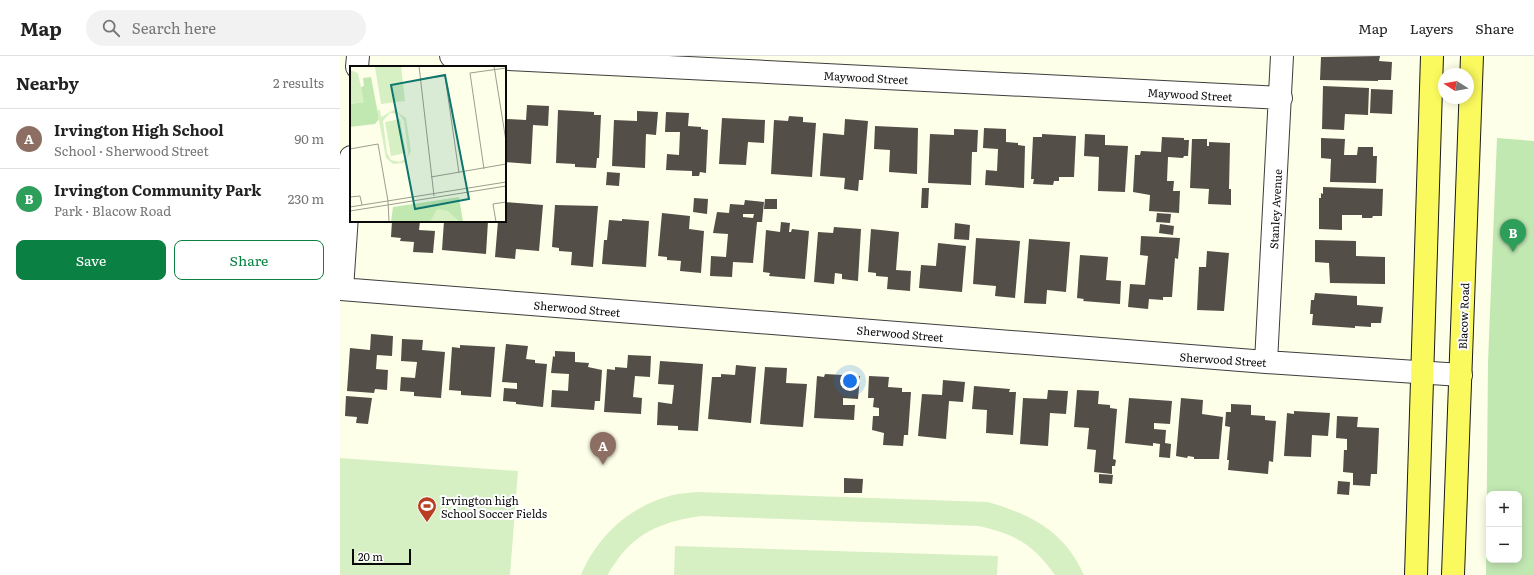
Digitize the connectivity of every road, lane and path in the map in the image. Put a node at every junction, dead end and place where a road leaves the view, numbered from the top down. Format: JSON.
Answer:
{"nodes":[{"id":1,"x":358,"y":56,"type":"edge"},
{"id":2,"x":451,"y":56,"type":"edge"},
{"id":3,"x":1282,"y":56,"type":"edge"},
{"id":4,"x":1432,"y":56,"type":"edge"},
{"id":5,"x":1472,"y":56,"type":"edge"},
{"id":6,"x":357,"y":66,"type":"edge"},
{"id":7,"x":1281,"y":98,"type":"junction"},
{"id":8,"x":350,"y":171,"type":"edge"},
{"id":9,"x":341,"y":289,"type":"edge"},
{"id":10,"x":1266,"y":362,"type":"junction"},
{"id":11,"x":1422,"y":373,"type":"junction"},
{"id":12,"x":1461,"y":375,"type":"junction"},
{"id":13,"x":1416,"y":575,"type":"edge"},
{"id":14,"x":1453,"y":575,"type":"edge"}],
"edges":[{"from":1,"to":6,"type":"street"},
{"from":2,"to":7,"type":"street","name":"Maywood Street"},
{"from":3,"to":7,"type":"street","name":"Stanley Avenue"},
{"from":4,"to":11,"type":"main road"},
{"from":5,"to":12,"type":"main road","name":"Blacow Road"},
{"from":7,"to":10,"type":"street","name":"Stanley Avenue"},
{"from":8,"to":9,"type":"street"},
{"from":9,"to":10,"type":"street","name":"Sherwood Street"},
{"from":10,"to":11,"type":"street","name":"Sherwood Street"},
{"from":11,"to":12,"type":"street","name":"Sherwood Street"},
{"from":11,"to":13,"type":"main road"},
{"from":12,"to":14,"type":"main road","name":"Blacow Road"}]}
